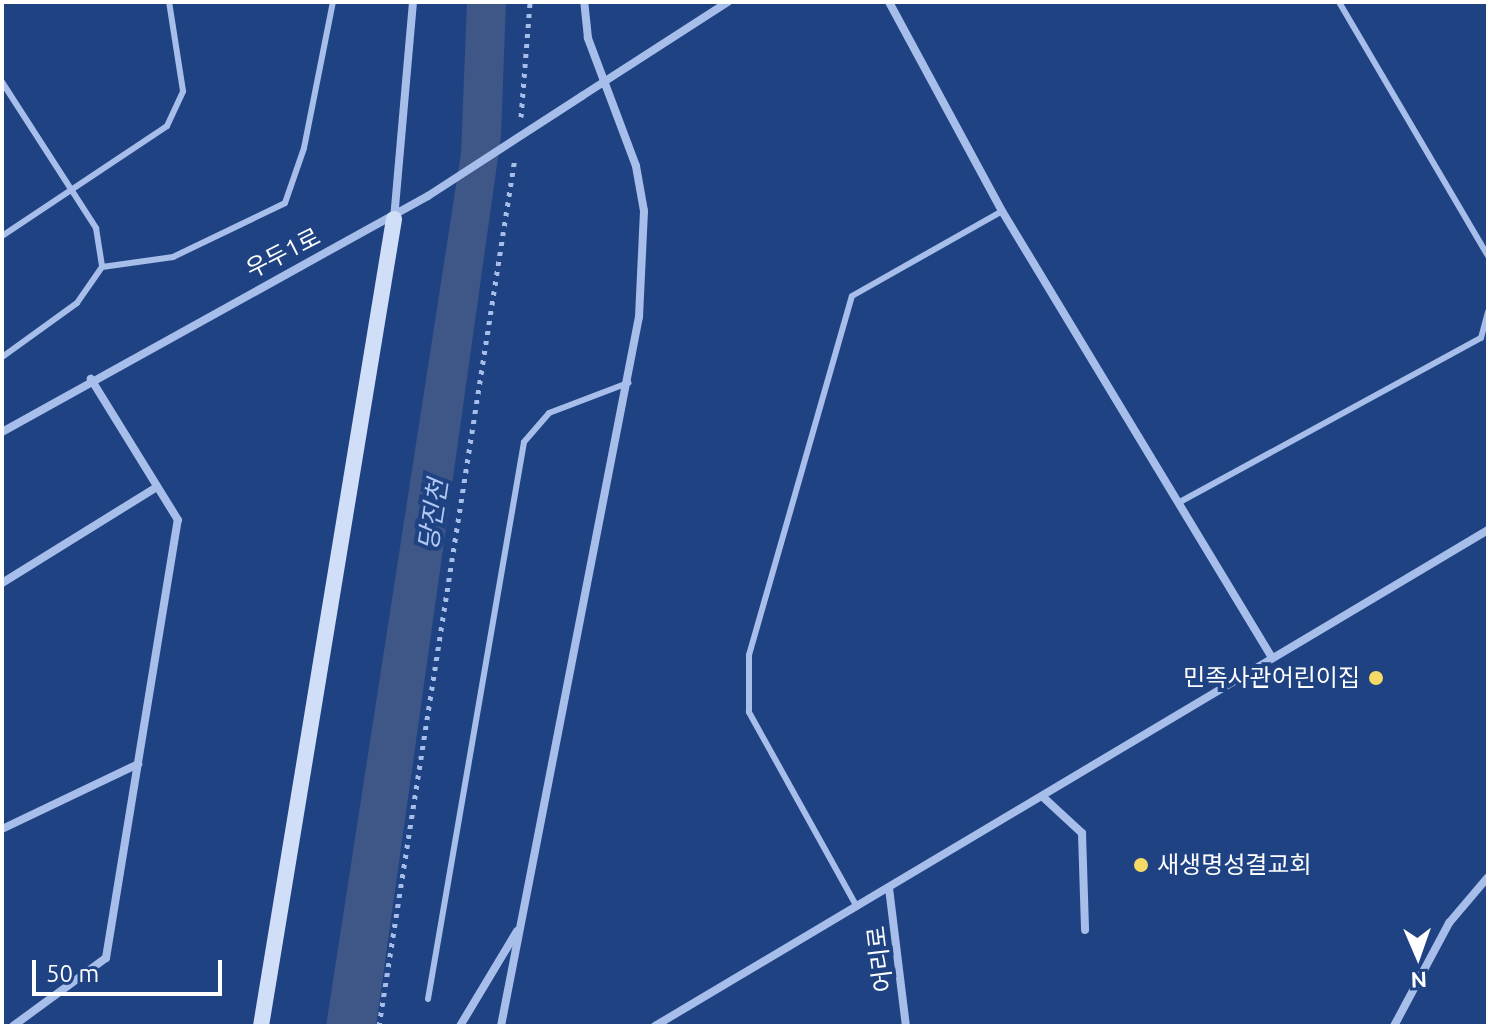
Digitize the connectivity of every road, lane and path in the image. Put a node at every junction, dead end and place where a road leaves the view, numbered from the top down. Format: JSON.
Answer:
{"nodes":[{"id":1,"x":169,"y":2,"type":"edge"},
{"id":2,"x":333,"y":2,"type":"edge"},
{"id":3,"x":413,"y":2,"type":"edge"},
{"id":4,"x":530,"y":2,"type":"edge"},
{"id":5,"x":584,"y":2,"type":"edge"},
{"id":6,"x":728,"y":2,"type":"edge"},
{"id":7,"x":889,"y":2,"type":"edge"},
{"id":8,"x":1339,"y":2,"type":"edge"},
{"id":9,"x":2,"y":82,"type":"edge"},
{"id":10,"x":607,"y":84,"type":"junction"},
{"id":11,"x":519,"y":130,"type":"dead end"},
{"id":12,"x":517,"y":146,"type":"dead end"},
{"id":13,"x":72,"y":191,"type":"junction"},
{"id":14,"x":1002,"y":211,"type":"junction"},
{"id":15,"x":394,"y":219,"type":"junction"},
{"id":16,"x":2,"y":236,"type":"edge"},
{"id":17,"x":1488,"y":256,"type":"edge"},
{"id":18,"x":102,"y":267,"type":"junction"},
{"id":19,"x":1488,"y":312,"type":"edge"},
{"id":20,"x":2,"y":357,"type":"edge"},
{"id":21,"x":91,"y":379,"type":"junction"},
{"id":22,"x":628,"y":383,"type":"junction"},
{"id":23,"x":2,"y":432,"type":"edge"},
{"id":24,"x":157,"y":487,"type":"junction"},
{"id":25,"x":1178,"y":503,"type":"junction"},
{"id":26,"x":1488,"y":530,"type":"edge"},
{"id":27,"x":2,"y":583,"type":"edge"},
{"id":28,"x":1271,"y":656,"type":"junction"},
{"id":29,"x":138,"y":764,"type":"junction"},
{"id":30,"x":1043,"y":797,"type":"junction"},
{"id":31,"x":2,"y":829,"type":"edge"},
{"id":32,"x":1488,"y":877,"type":"edge"},
{"id":33,"x":889,"y":888,"type":"junction"},
{"id":34,"x":857,"y":907,"type":"junction"},
{"id":35,"x":521,"y":924,"type":"junction"},
{"id":36,"x":1085,"y":930,"type":"dead end"},
{"id":37,"x":428,"y":999,"type":"dead end"},
{"id":38,"x":13,"y":1026,"type":"edge"},
{"id":39,"x":261,"y":1026,"type":"edge"},
{"id":40,"x":379,"y":1026,"type":"edge"},
{"id":41,"x":460,"y":1026,"type":"edge"},
{"id":42,"x":501,"y":1026,"type":"edge"},
{"id":43,"x":655,"y":1026,"type":"edge"},
{"id":44,"x":906,"y":1026,"type":"edge"},
{"id":45,"x":1394,"y":1026,"type":"edge"}],
"edges":[{"from":1,"to":13,"type":"lane"},
{"from":2,"to":18,"type":"lane"},
{"from":3,"to":15,"type":"street"},
{"from":4,"to":11,"type":"path"},
{"from":5,"to":10,"type":"street"},
{"from":6,"to":10,"type":"street","name":"우두1로"},
{"from":7,"to":14,"type":"street"},
{"from":8,"to":17,"type":"lane"},
{"from":9,"to":13,"type":"lane"},
{"from":10,"to":15,"type":"street","name":"우두1로","bridge":true},
{"from":10,"to":22,"type":"street"},
{"from":12,"to":40,"type":"path"},
{"from":13,"to":16,"type":"lane"},
{"from":13,"to":18,"type":"lane"},
{"from":14,"to":25,"type":"street"},
{"from":14,"to":34,"type":"lane"},
{"from":15,"to":21,"type":"street","name":"우두1로"},
{"from":15,"to":39,"type":"street"},
{"from":18,"to":20,"type":"lane"},
{"from":19,"to":25,"type":"lane"},
{"from":21,"to":23,"type":"street","name":"우두1로"},
{"from":21,"to":24,"type":"street"},
{"from":22,"to":35,"type":"street"},
{"from":22,"to":37,"type":"lane"},
{"from":24,"to":27,"type":"street"},
{"from":24,"to":29,"type":"street"},
{"from":25,"to":28,"type":"street"},
{"from":26,"to":28,"type":"street"},
{"from":28,"to":30,"type":"street"},
{"from":29,"to":31,"type":"street"},
{"from":29,"to":38,"type":"street"},
{"from":30,"to":33,"type":"street"},
{"from":30,"to":36,"type":"street"},
{"from":32,"to":45,"type":"street"},
{"from":33,"to":34,"type":"street"},
{"from":33,"to":44,"type":"street","name":"어리로"},
{"from":34,"to":43,"type":"street"},
{"from":35,"to":41,"type":"street"},
{"from":35,"to":42,"type":"street"}]}
